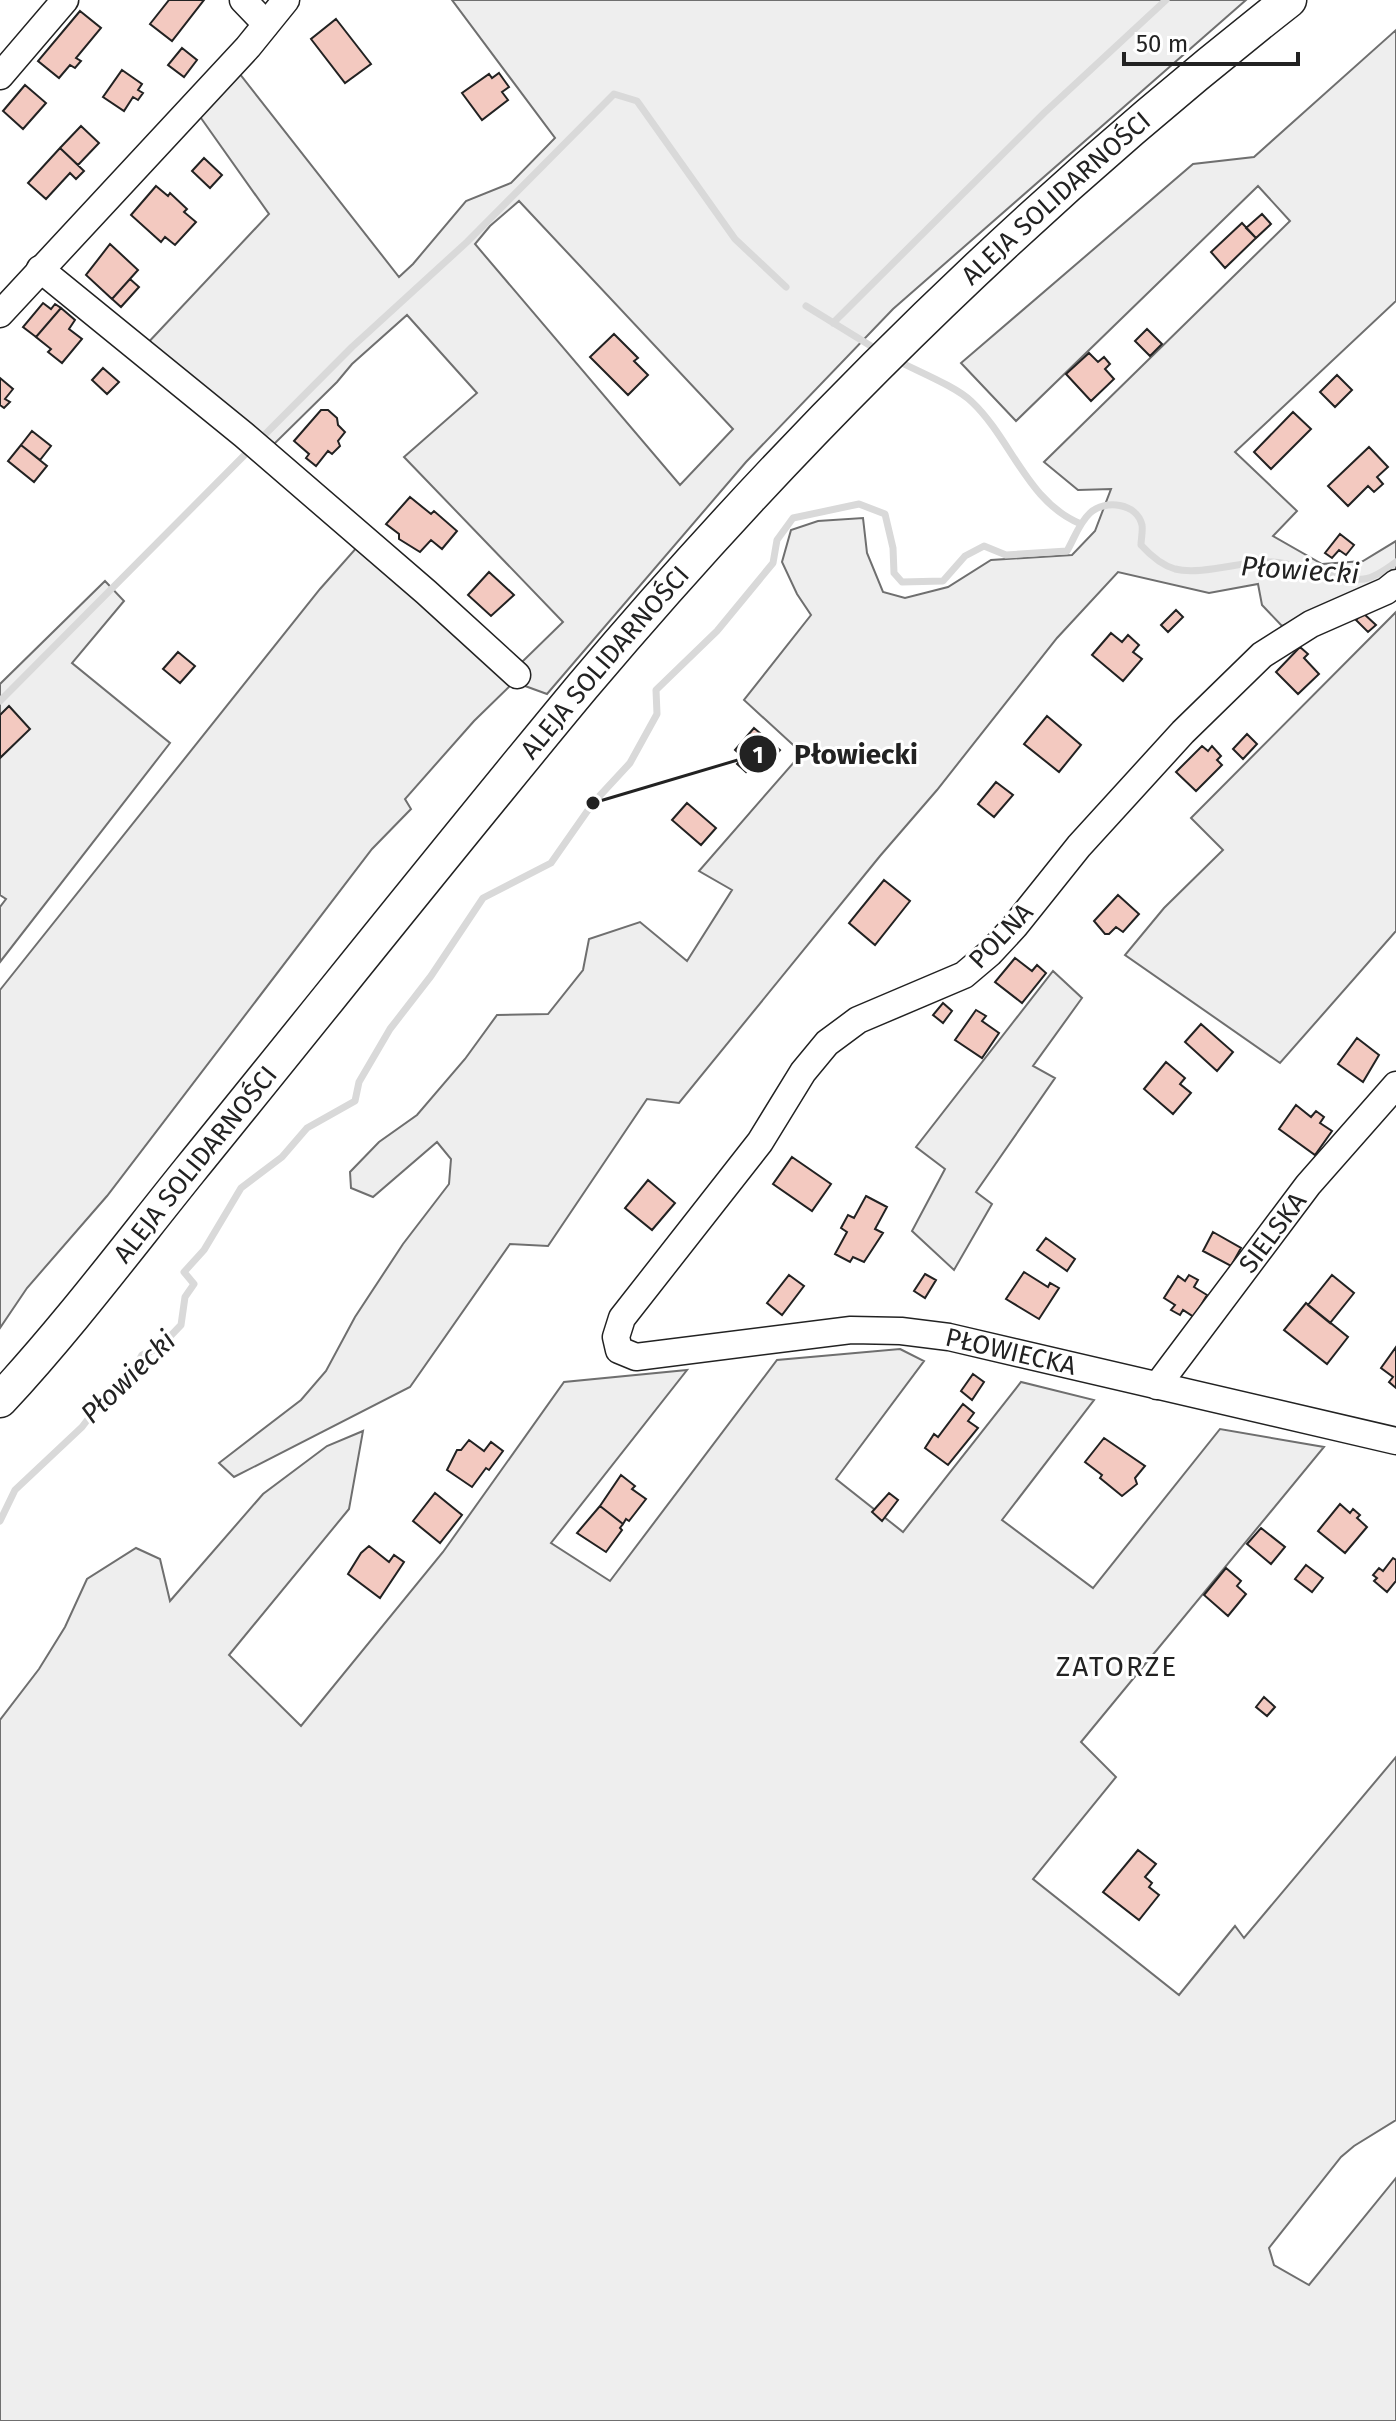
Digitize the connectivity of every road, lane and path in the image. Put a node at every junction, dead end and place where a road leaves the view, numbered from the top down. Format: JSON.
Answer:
{"nodes":[{"id":1,"x":65,"y":0,"type":"edge"},
{"id":2,"x":243,"y":0,"type":"edge"},
{"id":3,"x":286,"y":0,"type":"edge"},
{"id":4,"x":1289,"y":0,"type":"edge"},
{"id":5,"x":266,"y":24,"type":"junction"},
{"id":6,"x":0,"y":76,"type":"edge"},
{"id":7,"x":40,"y":269,"type":"junction"},
{"id":8,"x":0,"y":314,"type":"edge"},
{"id":9,"x":1396,"y":583,"type":"edge"},
{"id":10,"x":517,"y":675,"type":"dead end"},
{"id":11,"x":1396,"y":1085,"type":"edge"},
{"id":12,"x":619,"y":1350,"type":"joint"},
{"id":13,"x":1157,"y":1386,"type":"junction"},
{"id":14,"x":0,"y":1400,"type":"edge"},
{"id":15,"x":1396,"y":1441,"type":"edge"}],
"edges":[{"from":1,"to":6,"type":"street"},
{"from":2,"to":5,"type":"street"},
{"from":3,"to":5,"type":"street"},
{"from":4,"to":14,"type":"main road","name":"ALEJA SOLIDARNOŚCI"},
{"from":5,"to":7,"type":"street"},
{"from":7,"to":8,"type":"street"},
{"from":7,"to":10,"type":"street"},
{"from":9,"to":12,"type":"street","name":"POLNA"},
{"from":11,"to":13,"type":"street","name":"SIELSKA"},
{"from":12,"to":13,"type":"street","name":"PŁOWIECKA"},
{"from":13,"to":15,"type":"street","name":"PŁOWIECKA"}]}
